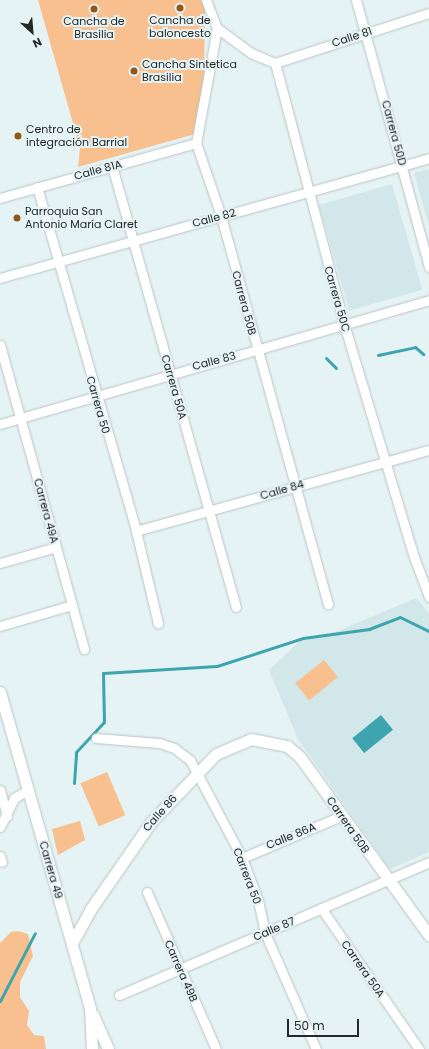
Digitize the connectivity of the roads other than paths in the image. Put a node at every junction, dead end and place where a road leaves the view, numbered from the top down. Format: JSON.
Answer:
{"nodes":[{"id":1,"x":206,"y":0,"type":"edge"},
{"id":2,"x":356,"y":0,"type":"edge"},
{"id":3,"x":429,"y":13,"type":"edge"},
{"id":4,"x":216,"y":28,"type":"junction"},
{"id":5,"x":366,"y":32,"type":"junction"},
{"id":6,"x":275,"y":63,"type":"junction"},
{"id":7,"x":196,"y":143,"type":"junction"},
{"id":8,"x":429,"y":158,"type":"edge"},
{"id":9,"x":112,"y":166,"type":"junction"},
{"id":10,"x":403,"y":166,"type":"junction"},
{"id":11,"x":37,"y":187,"type":"junction"},
{"id":12,"x":308,"y":192,"type":"junction"},
{"id":13,"x":0,"y":198,"type":"edge"},
{"id":14,"x":221,"y":216,"type":"junction"},
{"id":15,"x":133,"y":240,"type":"junction"},
{"id":16,"x":58,"y":263,"type":"junction"},
{"id":17,"x":429,"y":267,"type":"edge"},
{"id":18,"x":0,"y":278,"type":"edge"},
{"id":19,"x":429,"y":300,"type":"edge"},
{"id":20,"x":344,"y":324,"type":"junction"},
{"id":21,"x":0,"y":345,"type":"edge"},
{"id":22,"x":257,"y":350,"type":"junction"},
{"id":23,"x":170,"y":373,"type":"junction"},
{"id":24,"x":95,"y":396,"type":"junction"},
{"id":25,"x":21,"y":418,"type":"junction"},
{"id":26,"x":0,"y":424,"type":"edge"},
{"id":27,"x":429,"y":450,"type":"edge"},
{"id":28,"x":386,"y":462,"type":"junction"},
{"id":29,"x":295,"y":487,"type":"junction"},
{"id":30,"x":208,"y":511,"type":"junction"},
{"id":31,"x":136,"y":531,"type":"junction"},
{"id":32,"x":56,"y":547,"type":"junction"},
{"id":33,"x":0,"y":564,"type":"edge"},
{"id":34,"x":429,"y":597,"type":"edge"},
{"id":35,"x":72,"y":605,"type":"junction"},
{"id":36,"x":328,"y":605,"type":"dead end"},
{"id":37,"x":236,"y":607,"type":"dead end"},
{"id":38,"x":158,"y":623,"type":"dead end"},
{"id":39,"x":0,"y":626,"type":"edge"},
{"id":40,"x":84,"y":649,"type":"dead end"},
{"id":41,"x":0,"y":692,"type":"edge"},
{"id":42,"x":96,"y":738,"type":"dead end"},
{"id":43,"x":251,"y":739,"type":"joint"},
{"id":44,"x":198,"y":773,"type":"junction"},
{"id":45,"x":0,"y":790,"type":"edge"},
{"id":46,"x":28,"y":790,"type":"junction"},
{"id":47,"x":7,"y":816,"type":"junction"},
{"id":48,"x":341,"y":816,"type":"junction"},
{"id":49,"x":0,"y":827,"type":"edge"},
{"id":50,"x":242,"y":858,"type":"junction"},
{"id":51,"x":429,"y":862,"type":"edge"},
{"id":52,"x":387,"y":880,"type":"junction"},
{"id":53,"x":147,"y":892,"type":"dead end"},
{"id":54,"x":321,"y":908,"type":"junction"},
{"id":55,"x":90,"y":910,"type":"junction"},
{"id":56,"x":64,"y":915,"type":"junction"},
{"id":57,"x":265,"y":932,"type":"junction"},
{"id":58,"x":429,"y":935,"type":"edge"},
{"id":59,"x":72,"y":943,"type":"junction"},
{"id":60,"x":181,"y":968,"type":"junction"},
{"id":61,"x":119,"y":995,"type":"dead end"},
{"id":62,"x":90,"y":1008,"type":"junction"},
{"id":63,"x":92,"y":1049,"type":"edge"},
{"id":64,"x":108,"y":1049,"type":"edge"},
{"id":65,"x":216,"y":1049,"type":"edge"},
{"id":66,"x":316,"y":1049,"type":"edge"},
{"id":67,"x":419,"y":1049,"type":"edge"}],
"edges":[{"from":1,"to":4,"type":"street","name":"Carrera 50B"},
{"from":2,"to":5,"type":"street","name":"Carrera 50D"},
{"from":3,"to":5,"type":"street","name":"Calle 81"},
{"from":4,"to":6,"type":"street"},
{"from":4,"to":7,"type":"street","name":"Carrera 50B"},
{"from":5,"to":6,"type":"street","name":"Calle 81"},
{"from":5,"to":10,"type":"street","name":"Carrera 50D"},
{"from":6,"to":12,"type":"street","name":"Carrera 50C"},
{"from":7,"to":9,"type":"street","name":"Calle 81A"},
{"from":7,"to":14,"type":"street","name":"Carrera 50B"},
{"from":8,"to":10,"type":"street","name":"Calle 82"},
{"from":9,"to":11,"type":"street","name":"Calle 81A"},
{"from":9,"to":15,"type":"street","name":"Carrera 50A"},
{"from":10,"to":12,"type":"street","name":"Calle 82"},
{"from":10,"to":17,"type":"street","name":"Carrera 50D"},
{"from":11,"to":13,"type":"street","name":"Calle 81A"},
{"from":11,"to":16,"type":"street","name":"Carrera 50"},
{"from":12,"to":14,"type":"street","name":"Calle 82"},
{"from":12,"to":20,"type":"street","name":"Carrera 50C"},
{"from":14,"to":15,"type":"street","name":"Calle 82"},
{"from":14,"to":22,"type":"street","name":"Carrera 50B"},
{"from":15,"to":16,"type":"street","name":"Calle 82"},
{"from":15,"to":23,"type":"street","name":"Carrera 50A"},
{"from":16,"to":18,"type":"street","name":"Calle 82"},
{"from":16,"to":24,"type":"street","name":"Carrera 50"},
{"from":19,"to":20,"type":"street","name":"Calle 83"},
{"from":20,"to":22,"type":"street","name":"Calle 83"},
{"from":20,"to":28,"type":"street","name":"Carrera 50C"},
{"from":21,"to":25,"type":"street","name":"Carrera 49A"},
{"from":22,"to":23,"type":"street","name":"Calle 83"},
{"from":22,"to":29,"type":"street","name":"Carrera 50B"},
{"from":23,"to":24,"type":"street","name":"Calle 83"},
{"from":23,"to":30,"type":"street","name":"Carrera 50A"},
{"from":24,"to":25,"type":"street","name":"Calle 83"},
{"from":24,"to":31,"type":"street","name":"Carrera 50"},
{"from":25,"to":26,"type":"street","name":"Calle 83"},
{"from":25,"to":32,"type":"street","name":"Carrera 49A"},
{"from":27,"to":28,"type":"street","name":"Calle 84"},
{"from":28,"to":29,"type":"street","name":"Calle 84"},
{"from":28,"to":34,"type":"street","name":"Carrera 50C"},
{"from":29,"to":30,"type":"street","name":"Calle 84"},
{"from":29,"to":36,"type":"street","name":"Carrera 50B"},
{"from":30,"to":31,"type":"street","name":"Calle 84"},
{"from":30,"to":37,"type":"street","name":"Carrera 50A"},
{"from":31,"to":38,"type":"street","name":"Carrera 50"},
{"from":32,"to":33,"type":"street"},
{"from":32,"to":35,"type":"street","name":"Carrera 49A"},
{"from":35,"to":39,"type":"street"},
{"from":35,"to":40,"type":"street","name":"Carrera 49A"},
{"from":41,"to":46,"type":"street","name":"Carrera 49"},
{"from":42,"to":44,"type":"street","name":"Carrera 50"},
{"from":43,"to":44,"type":"street","name":"Calle 86"},
{"from":43,"to":48,"type":"street","name":"Carrera 50B"},
{"from":44,"to":50,"type":"street","name":"Carrera 50"},
{"from":44,"to":55,"type":"street","name":"Calle 86"},
{"from":45,"to":47,"type":"street"},
{"from":46,"to":47,"type":"street"},
{"from":46,"to":56,"type":"street","name":"Carrera 49"},
{"from":47,"to":49,"type":"street"},
{"from":48,"to":50,"type":"street","name":"Calle 86A"},
{"from":48,"to":52,"type":"street","name":"Carrera 50B"},
{"from":50,"to":57,"type":"street","name":"Carrera 50"},
{"from":51,"to":52,"type":"street","name":"Calle 87"},
{"from":52,"to":54,"type":"street","name":"Calle 87"},
{"from":52,"to":58,"type":"street","name":"Carrera 50B"},
{"from":53,"to":60,"type":"street","name":"Carrera 49B"},
{"from":54,"to":57,"type":"street","name":"Calle 87"},
{"from":54,"to":67,"type":"street","name":"Carrera 50A"},
{"from":55,"to":56,"type":"street"},
{"from":55,"to":59,"type":"street","name":"Calle 86"},
{"from":56,"to":59,"type":"street","name":"Carrera 49"},
{"from":57,"to":60,"type":"street","name":"Calle 87"},
{"from":57,"to":66,"type":"street","name":"Carrera 50"},
{"from":59,"to":62,"type":"street","name":"Carrera 49"},
{"from":60,"to":61,"type":"street","name":"Calle 87"},
{"from":60,"to":65,"type":"street","name":"Carrera 49B"},
{"from":62,"to":63,"type":"street","name":"Carrera 49"},
{"from":62,"to":64,"type":"street"}]}
